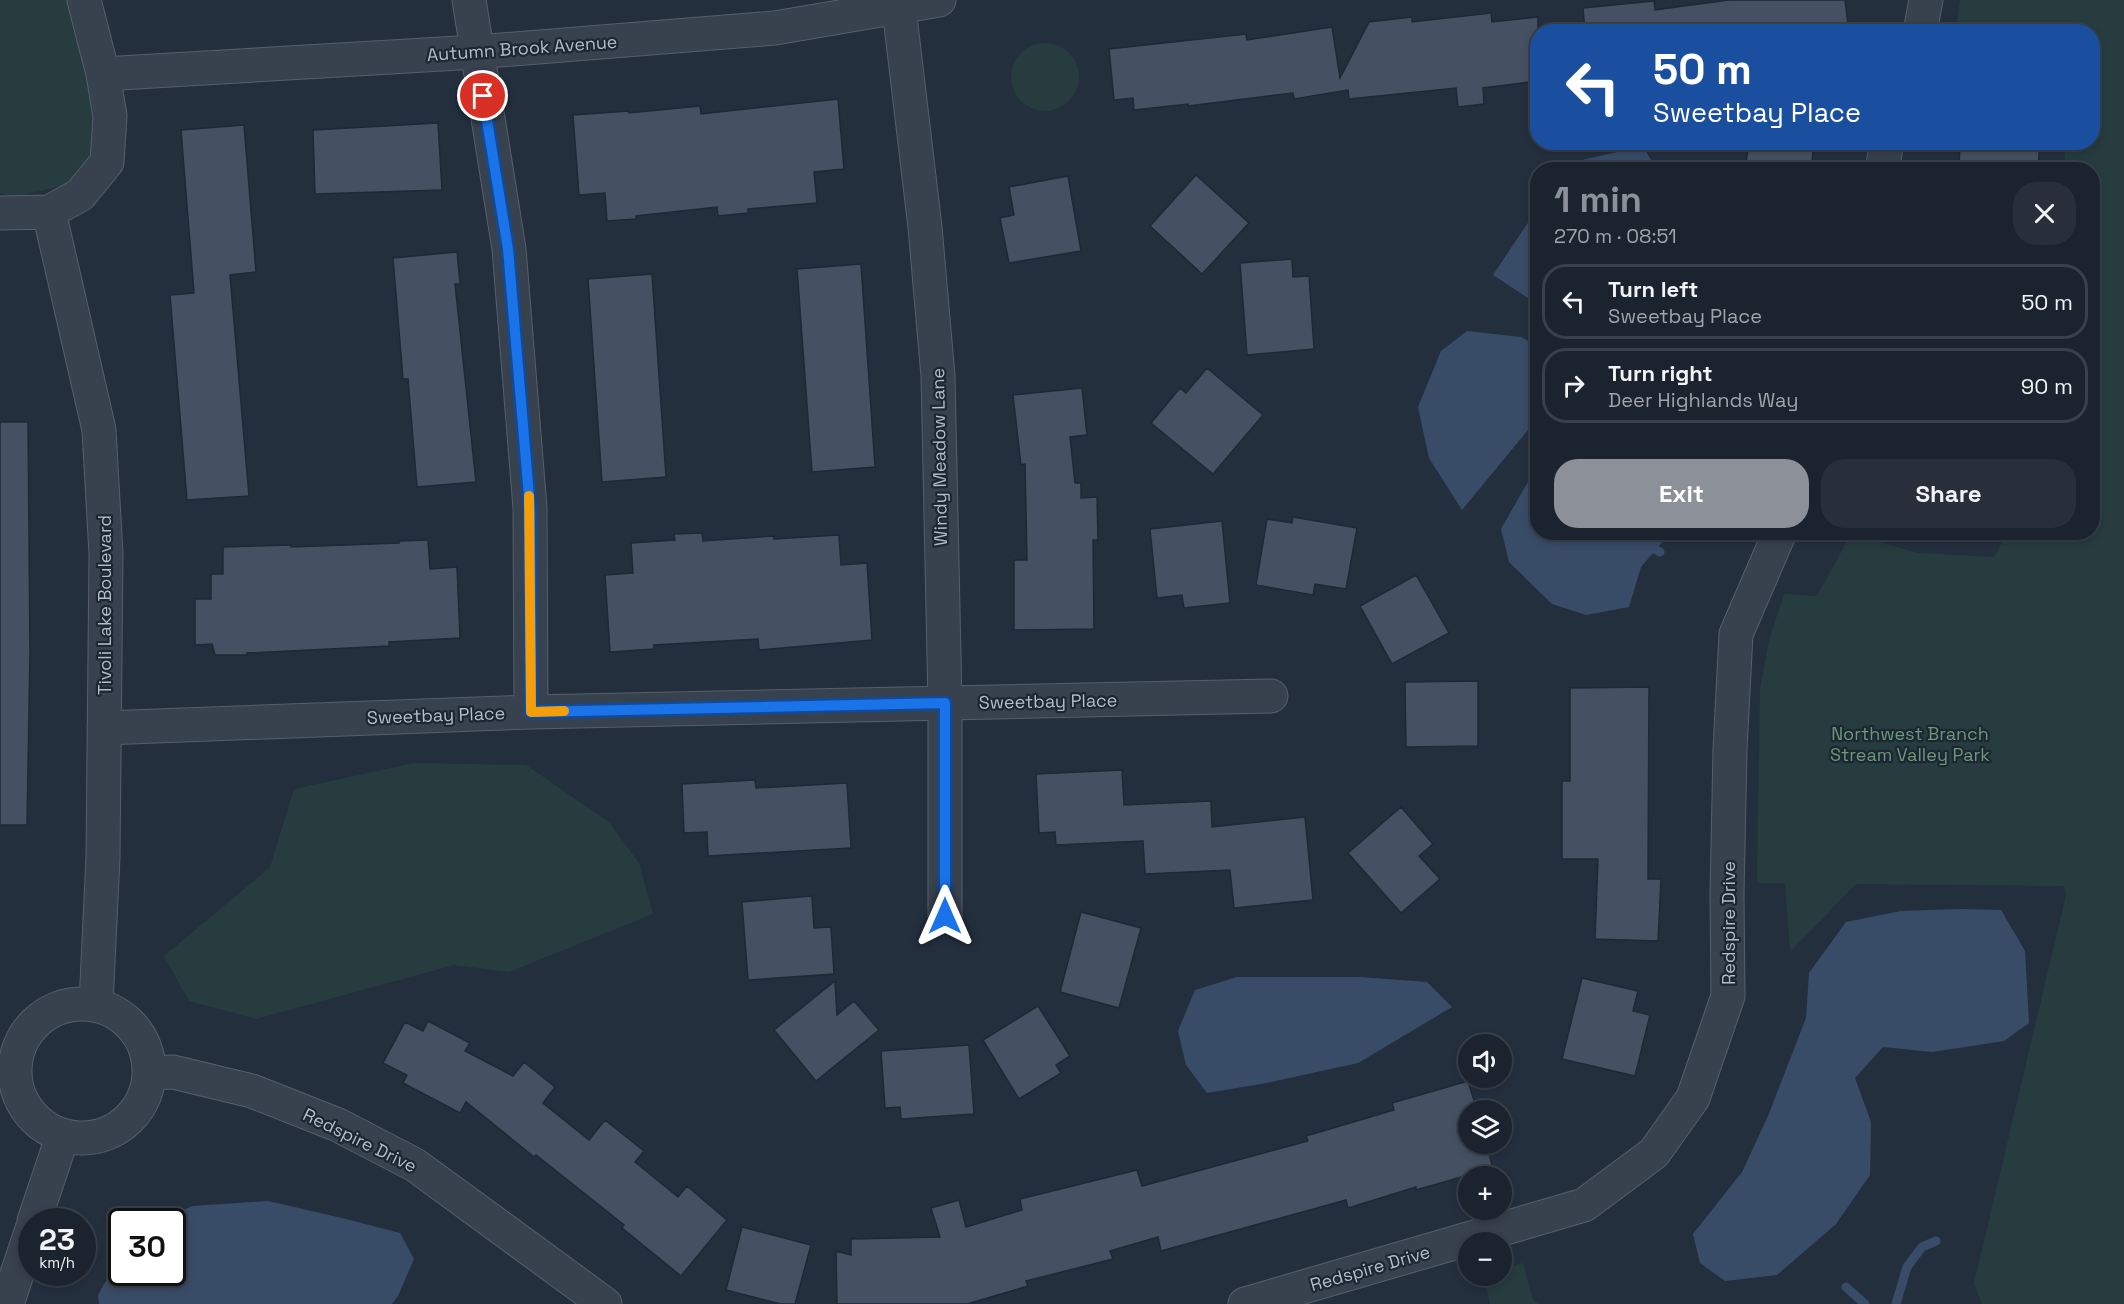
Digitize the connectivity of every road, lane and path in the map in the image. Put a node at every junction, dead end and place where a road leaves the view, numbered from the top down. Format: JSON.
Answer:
{"nodes":[{"id":1,"x":91,"y":0,"type":"edge"},
{"id":2,"x":469,"y":0,"type":"edge"},
{"id":3,"x":939,"y":0,"type":"edge"},
{"id":4,"x":1926,"y":0,"type":"edge"},
{"id":5,"x":899,"y":3,"type":"edge"},
{"id":6,"x":1922,"y":24,"type":"edge"},
{"id":7,"x":476,"y":52,"type":"junction"},
{"id":8,"x":103,"y":74,"type":"junction"},
{"id":9,"x":49,"y":212,"type":"junction"},
{"id":10,"x":0,"y":213,"type":"edge"},
{"id":11,"x":1777,"y":540,"type":"edge"},
{"id":12,"x":1271,"y":696,"type":"dead end"},
{"id":13,"x":945,"y":703,"type":"junction"},
{"id":14,"x":531,"y":712,"type":"junction"},
{"id":15,"x":104,"y":728,"type":"junction"},
{"id":16,"x":945,"y":916,"type":"dead end"},
{"id":17,"x":96,"y":1005,"type":"junction"},
{"id":18,"x":7,"y":1072,"type":"edge"},
{"id":19,"x":149,"y":1073,"type":"junction"},
{"id":20,"x":63,"y":1135,"type":"junction"},
{"id":21,"x":38,"y":1208,"type":"edge"},
{"id":22,"x":18,"y":1271,"type":"edge"},
{"id":23,"x":7,"y":1304,"type":"edge"},
{"id":24,"x":604,"y":1304,"type":"edge"},
{"id":25,"x":1245,"y":1304,"type":"edge"}],
"edges":[{"from":1,"to":8,"type":"street"},
{"from":2,"to":7,"type":"street"},
{"from":3,"to":5,"type":"street","name":"Autumn Brook Avenue"},
{"from":4,"to":6,"type":"street"},
{"from":5,"to":7,"type":"street","name":"Autumn Brook Avenue"},
{"from":5,"to":13,"type":"street","name":"Windy Meadow Lane"},
{"from":7,"to":8,"type":"street","name":"Autumn Brook Avenue"},
{"from":7,"to":14,"type":"street"},
{"from":8,"to":9,"type":"street"},
{"from":9,"to":10,"type":"street"},
{"from":9,"to":15,"type":"street","name":"Tivoli Lake Boulevard"},
{"from":11,"to":25,"type":"street","name":"Redspire Drive"},
{"from":12,"to":13,"type":"street","name":"Sweetbay Place"},
{"from":13,"to":14,"type":"street","name":"Sweetbay Place"},
{"from":13,"to":16,"type":"street","name":"Windy Meadow Lane"},
{"from":14,"to":15,"type":"street","name":"Sweetbay Place"},
{"from":15,"to":17,"type":"street","name":"Tivoli Lake Boulevard"},
{"from":17,"to":18,"type":"street"},
{"from":17,"to":19,"type":"street"},
{"from":18,"to":20,"type":"street"},
{"from":19,"to":20,"type":"street"},
{"from":19,"to":24,"type":"street","name":"Redspire Drive"},
{"from":20,"to":21,"type":"street"},
{"from":22,"to":23,"type":"street"}]}
